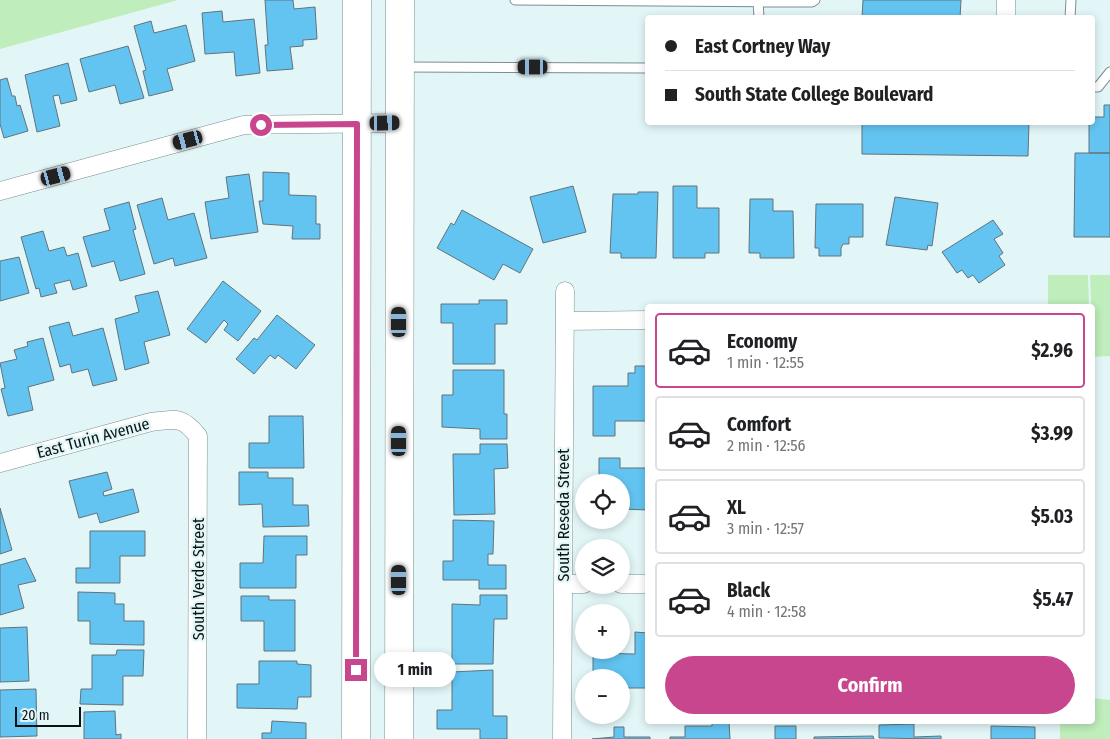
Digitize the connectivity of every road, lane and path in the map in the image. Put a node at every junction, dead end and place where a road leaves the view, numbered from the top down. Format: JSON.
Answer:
{"nodes":[{"id":1,"x":357,"y":0,"type":"edge"},
{"id":2,"x":400,"y":0,"type":"edge"},
{"id":3,"x":515,"y":0,"type":"edge"},
{"id":4,"x":815,"y":0,"type":"edge"},
{"id":5,"x":1006,"y":0,"type":"edge"},
{"id":6,"x":1071,"y":0,"type":"edge"},
{"id":7,"x":758,"y":1,"type":"edge"},
{"id":8,"x":759,"y":15,"type":"edge"},
{"id":9,"x":1006,"y":15,"type":"edge"},
{"id":10,"x":1070,"y":15,"type":"edge"},
{"id":11,"x":399,"y":66,"type":"junction"},
{"id":12,"x":645,"y":68,"type":"edge"},
{"id":13,"x":1110,"y":72,"type":"edge"},
{"id":14,"x":1095,"y":87,"type":"edge"},
{"id":15,"x":399,"y":123,"type":"junction"},
{"id":16,"x":357,"y":124,"type":"junction"},
{"id":17,"x":0,"y":190,"type":"edge"},
{"id":18,"x":565,"y":291,"type":"dead end"},
{"id":19,"x":645,"y":320,"type":"edge"},
{"id":20,"x":565,"y":321,"type":"junction"},
{"id":21,"x":187,"y":423,"type":"joint"},
{"id":22,"x":0,"y":462,"type":"edge"},
{"id":23,"x":563,"y":584,"type":"junction"},
{"id":24,"x":575,"y":584,"type":"edge"},
{"id":25,"x":630,"y":584,"type":"edge"},
{"id":26,"x":645,"y":584,"type":"edge"},
{"id":27,"x":197,"y":739,"type":"edge"},
{"id":28,"x":356,"y":739,"type":"edge"},
{"id":29,"x":399,"y":739,"type":"edge"},
{"id":30,"x":562,"y":739,"type":"edge"}],
"edges":[{"from":1,"to":16,"type":"main road"},
{"from":2,"to":11,"type":"main road"},
{"from":3,"to":7,"type":"lane"},
{"from":4,"to":7,"type":"lane"},
{"from":5,"to":9,"type":"street"},
{"from":6,"to":10,"type":"lane"},
{"from":7,"to":8,"type":"lane"},
{"from":11,"to":12,"type":"lane"},
{"from":11,"to":15,"type":"main road"},
{"from":13,"to":14,"type":"lane"},
{"from":15,"to":16,"type":"street"},
{"from":15,"to":29,"type":"main road"},
{"from":16,"to":17,"type":"street"},
{"from":16,"to":28,"type":"main road"},
{"from":18,"to":20,"type":"street","name":"South Reseda Street"},
{"from":19,"to":20,"type":"street"},
{"from":20,"to":23,"type":"street","name":"South Reseda Street"},
{"from":21,"to":22,"type":"street","name":"East Turin Avenue"},
{"from":21,"to":27,"type":"street","name":"South Verde Street"},
{"from":23,"to":24,"type":"street"},
{"from":23,"to":30,"type":"street","name":"South Reseda Street"},
{"from":25,"to":26,"type":"street"}]}
